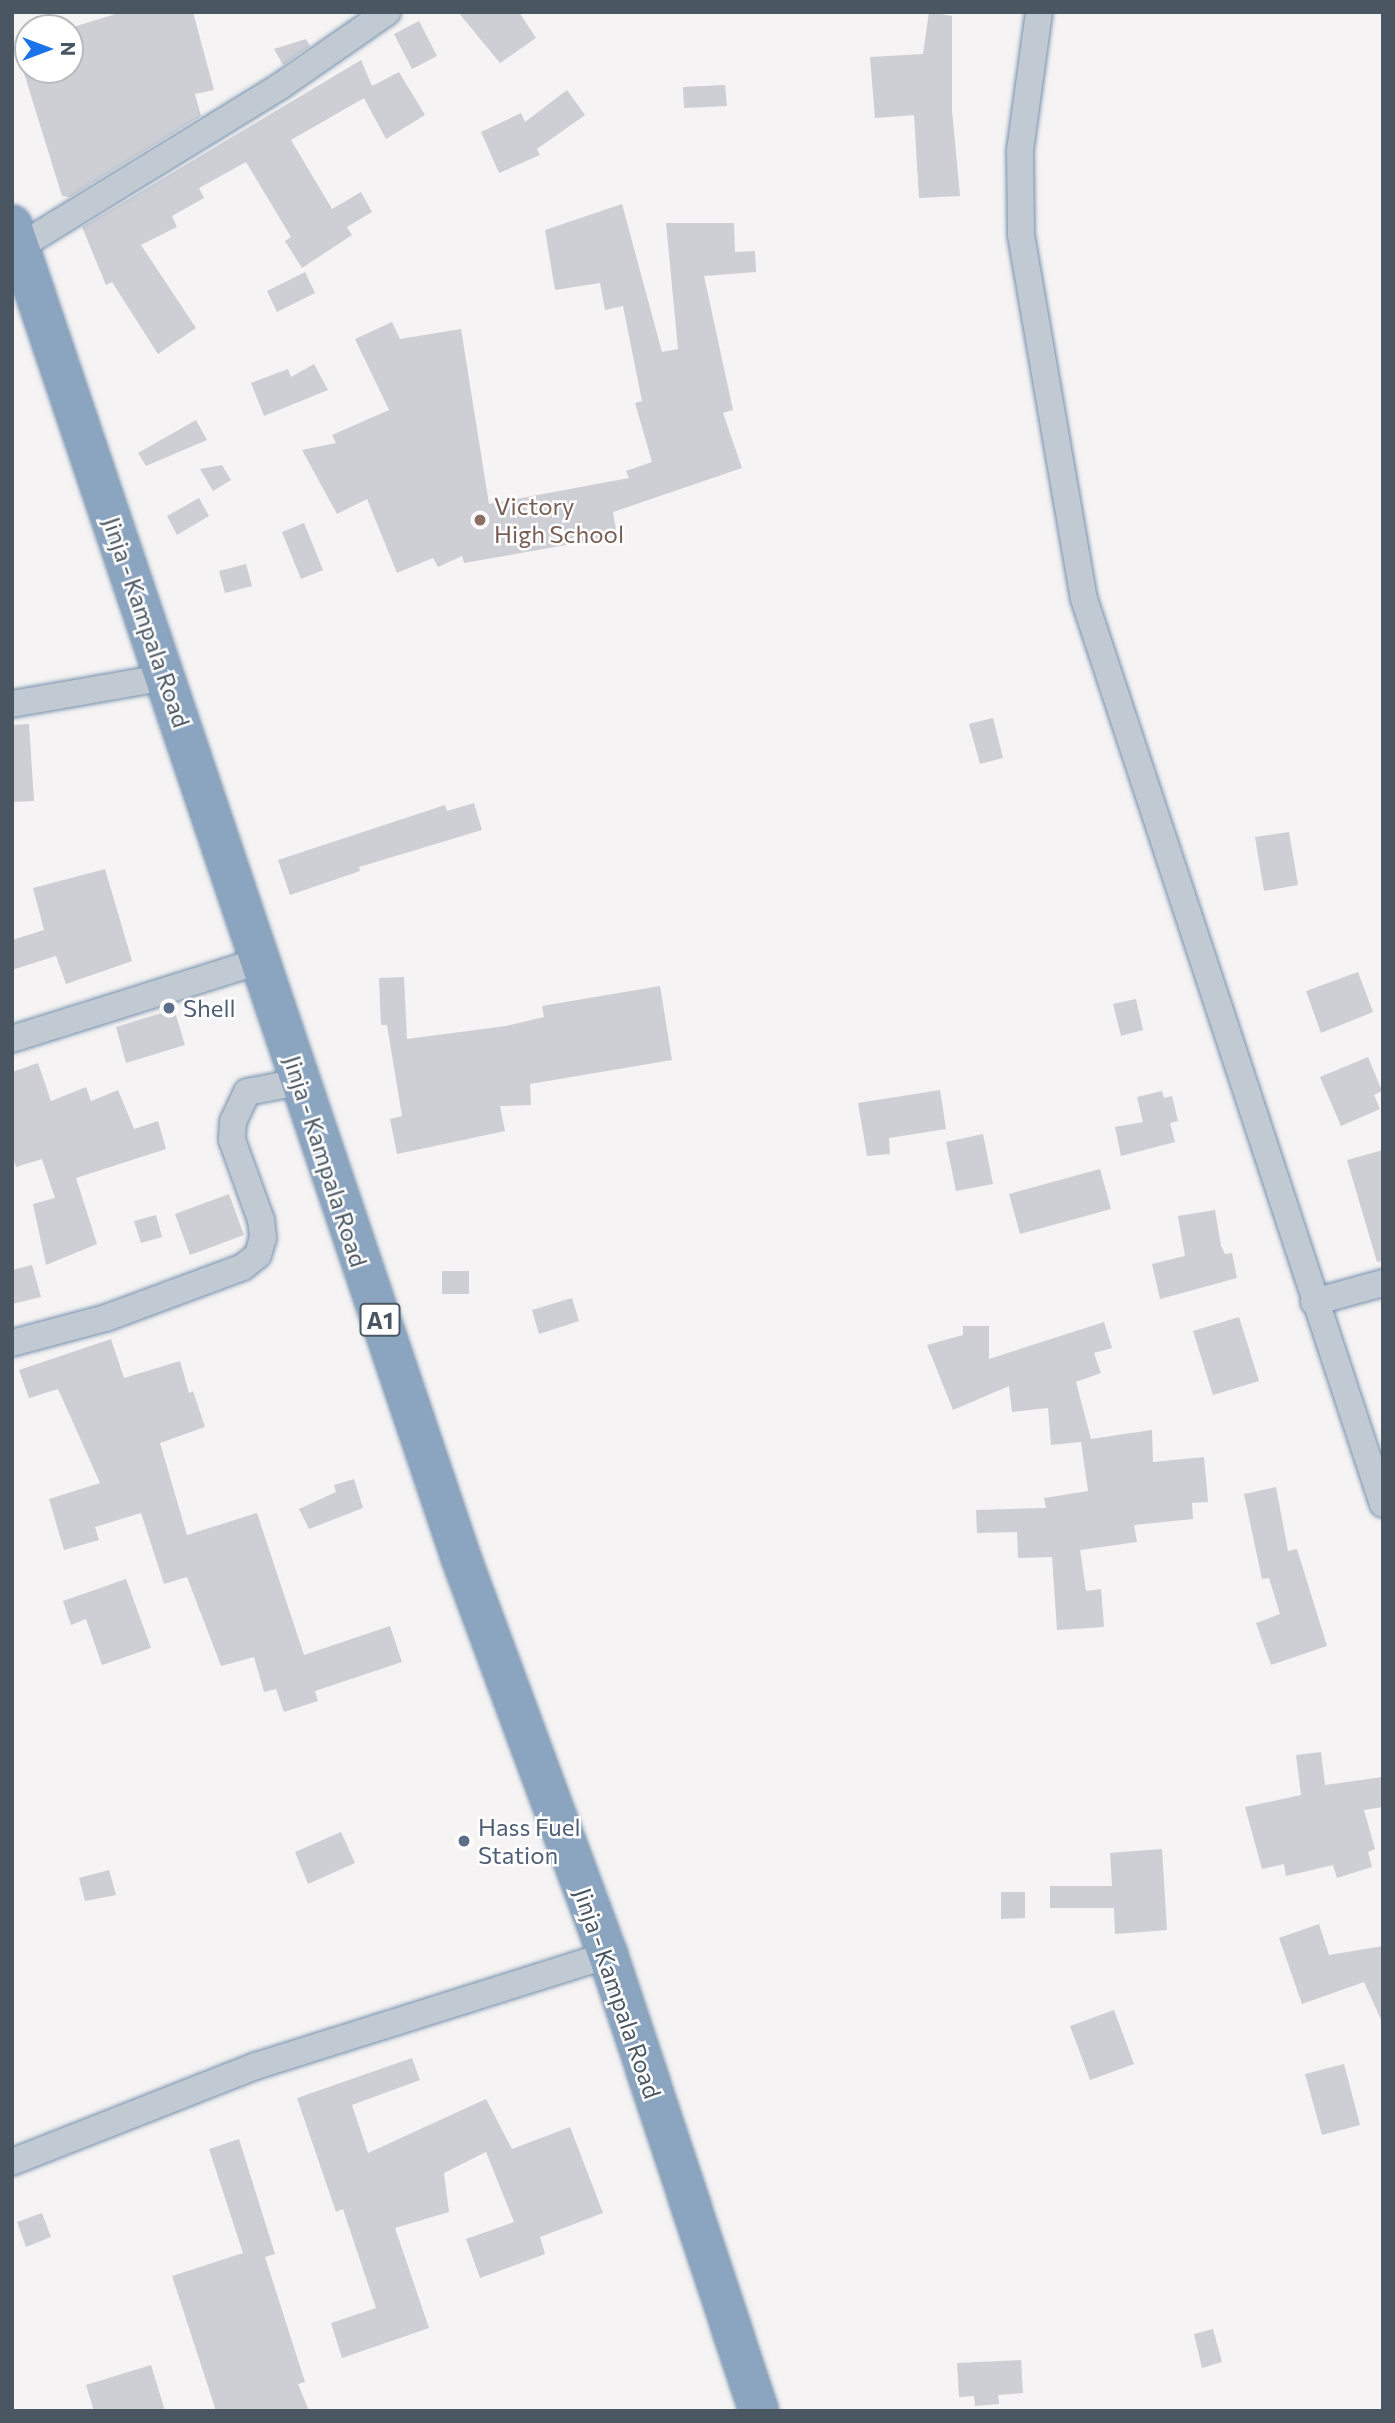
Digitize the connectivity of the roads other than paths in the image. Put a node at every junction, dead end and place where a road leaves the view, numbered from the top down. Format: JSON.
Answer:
{"nodes":[{"id":1,"x":387,"y":12,"type":"edge"},
{"id":2,"x":1039,"y":12,"type":"edge"},
{"id":3,"x":16,"y":236,"type":"edge"},
{"id":4,"x":166,"y":677,"type":"junction"},
{"id":5,"x":12,"y":704,"type":"edge"},
{"id":6,"x":262,"y":960,"type":"junction"},
{"id":7,"x":12,"y":1039,"type":"edge"},
{"id":8,"x":299,"y":1082,"type":"junction"},
{"id":9,"x":1383,"y":1283,"type":"edge"},
{"id":10,"x":1314,"y":1302,"type":"junction"},
{"id":11,"x":12,"y":1343,"type":"edge"},
{"id":12,"x":1383,"y":1504,"type":"edge"},
{"id":13,"x":608,"y":1955,"type":"junction"},
{"id":14,"x":12,"y":2162,"type":"edge"},
{"id":15,"x":759,"y":2411,"type":"edge"}],
"edges":[{"from":1,"to":3,"type":"street"},
{"from":2,"to":10,"type":"street"},
{"from":3,"to":4,"type":"highway","name":"Jinja - Kampala Road","number":"A1"},
{"from":4,"to":5,"type":"street"},
{"from":4,"to":6,"type":"highway","name":"Jinja - Kampala Road","number":"A1"},
{"from":6,"to":7,"type":"street"},
{"from":6,"to":8,"type":"highway","name":"Jinja - Kampala Road","number":"A1"},
{"from":8,"to":11,"type":"street"},
{"from":8,"to":13,"type":"highway","name":"Jinja - Kampala Road","number":"A1"},
{"from":9,"to":10,"type":"street"},
{"from":10,"to":12,"type":"street"},
{"from":13,"to":14,"type":"street"},
{"from":13,"to":15,"type":"highway","name":"Jinja - Kampala Road","number":"A1"}]}
